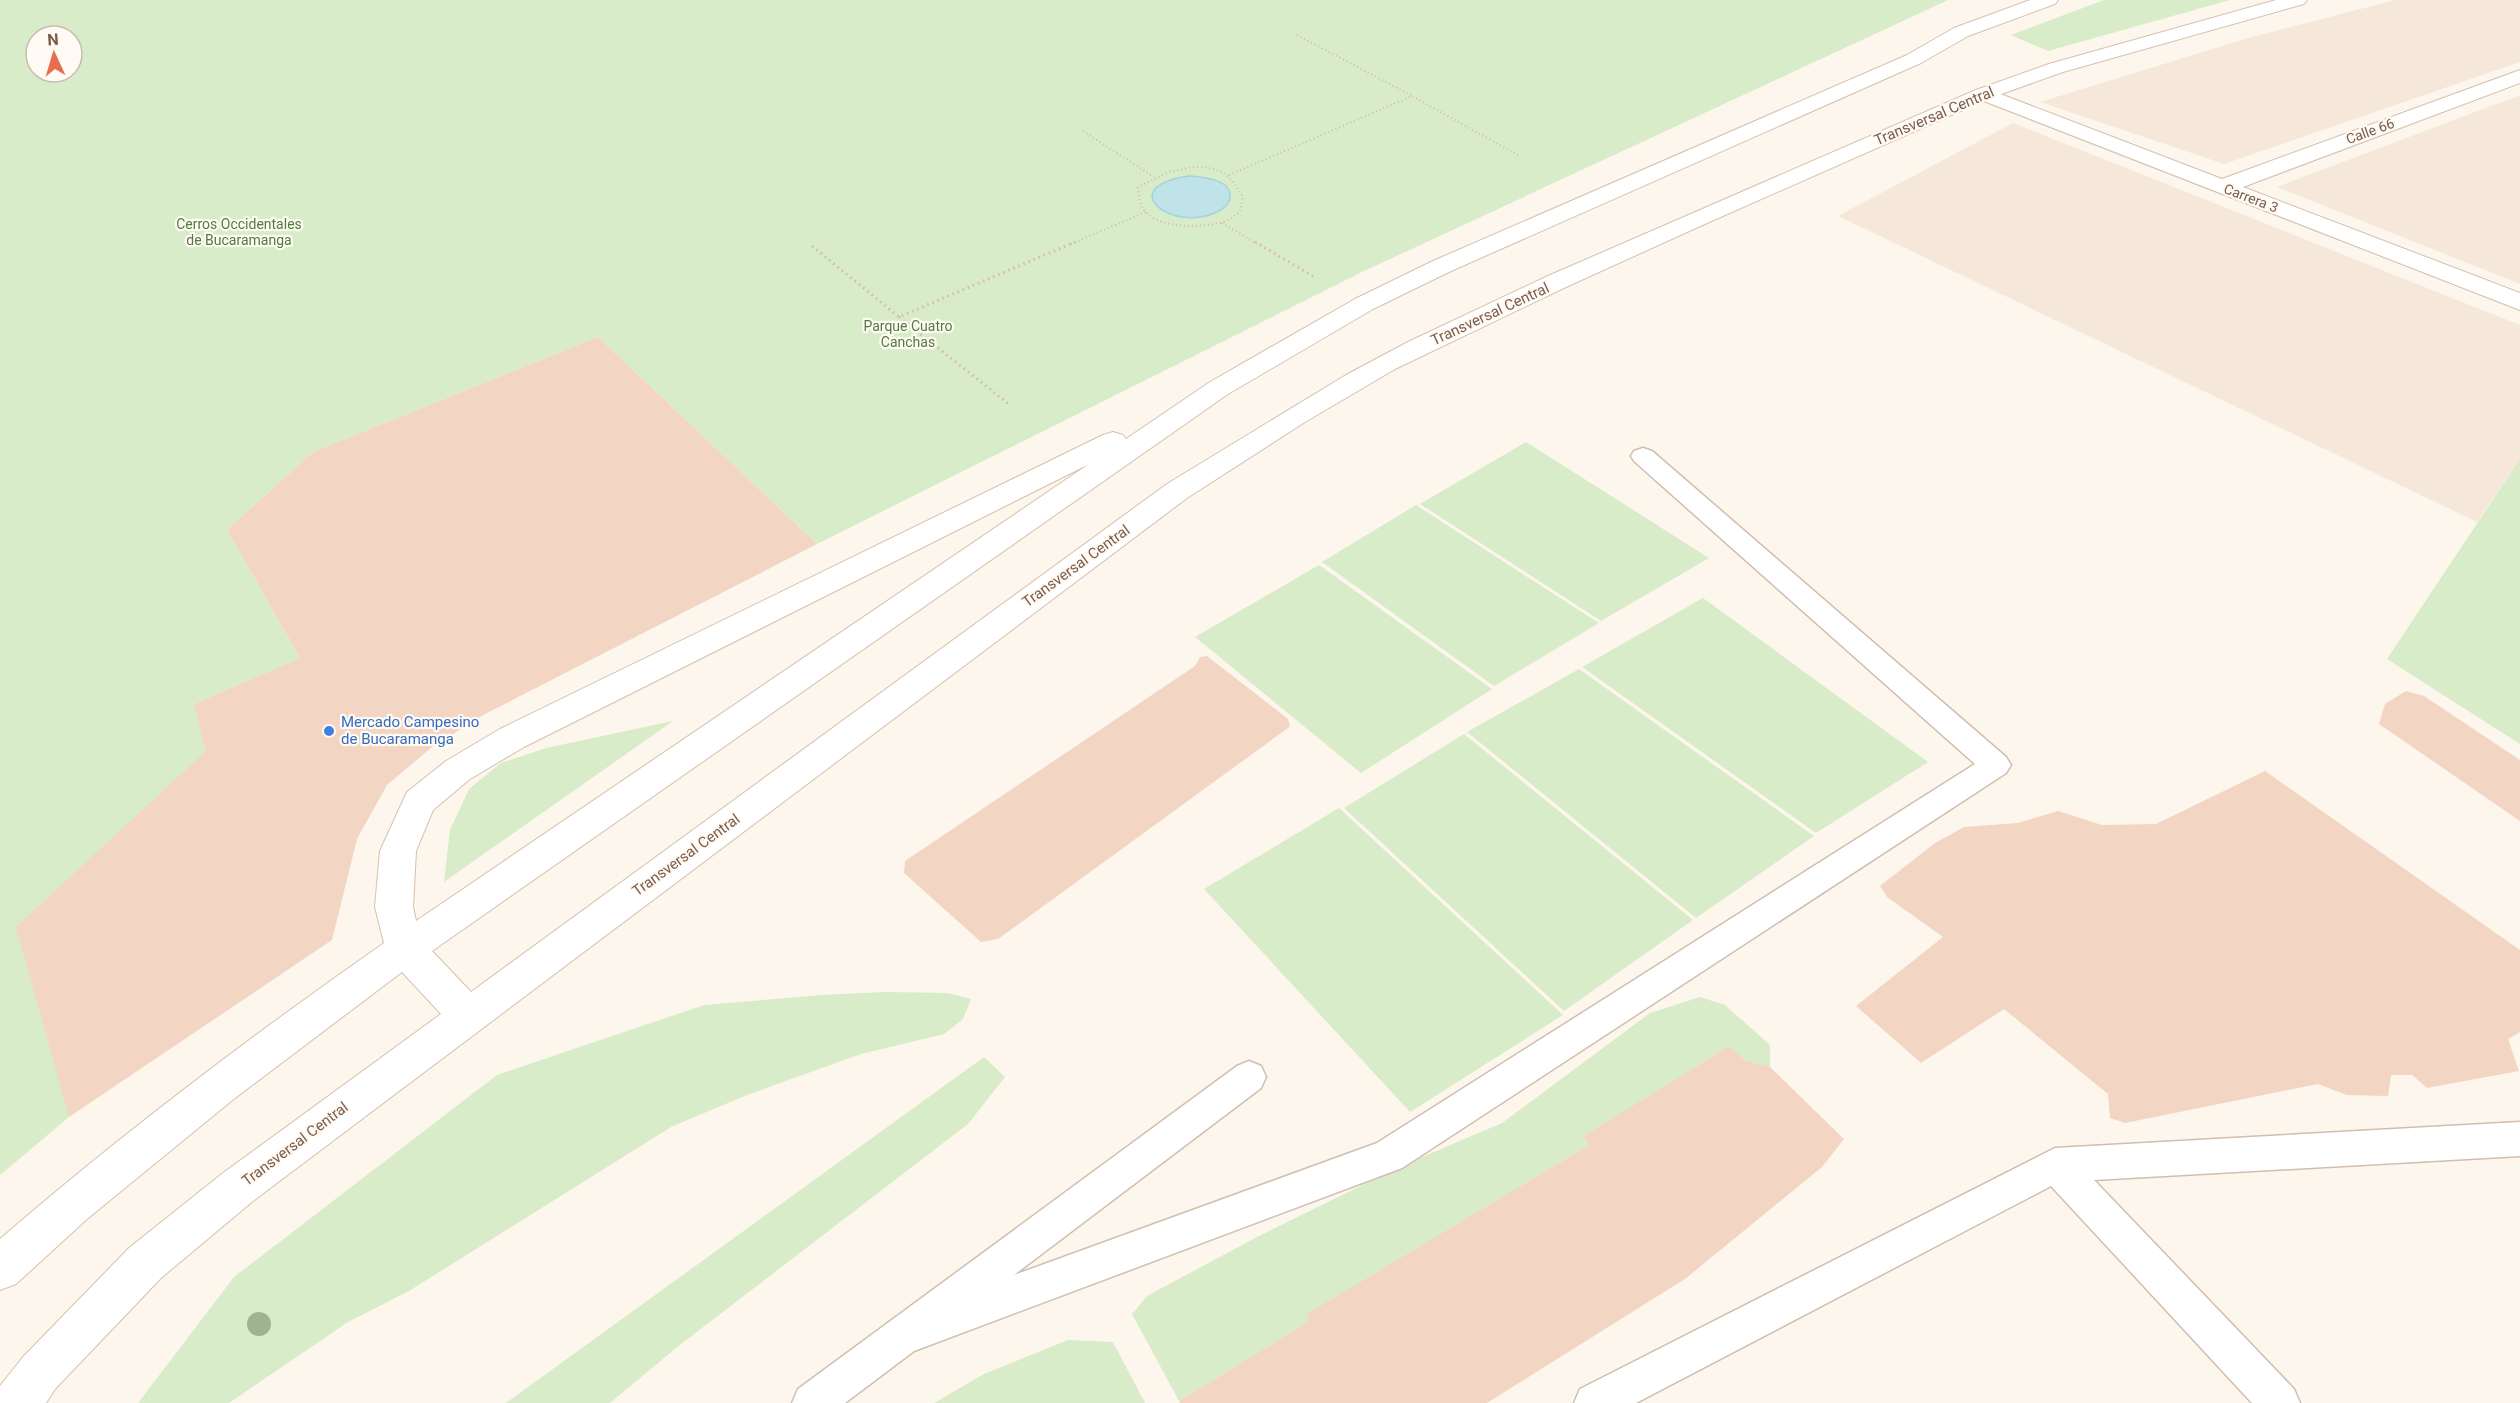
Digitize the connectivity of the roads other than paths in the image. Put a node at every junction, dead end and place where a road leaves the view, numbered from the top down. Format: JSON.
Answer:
{"nodes":[{"id":1,"x":2048,"y":0,"type":"edge"},
{"id":2,"x":2297,"y":0,"type":"edge"},
{"id":3,"x":2520,"y":76,"type":"edge"},
{"id":4,"x":1983,"y":94,"type":"junction"},
{"id":5,"x":2221,"y":187,"type":"junction"},
{"id":6,"x":2520,"y":302,"type":"edge"},
{"id":7,"x":1219,"y":388,"type":"junction"},
{"id":8,"x":1643,"y":456,"type":"dead end"},
{"id":9,"x":404,"y":948,"type":"junction"},
{"id":10,"x":468,"y":1016,"type":"junction"},
{"id":11,"x":1249,"y":1077,"type":"dead end"},
{"id":12,"x":2520,"y":1139,"type":"edge"},
{"id":13,"x":2055,"y":1165,"type":"junction"},
{"id":14,"x":0,"y":1268,"type":"edge"},
{"id":15,"x":904,"y":1335,"type":"junction"},
{"id":16,"x":17,"y":1403,"type":"edge"},
{"id":17,"x":812,"y":1403,"type":"edge"},
{"id":18,"x":1594,"y":1403,"type":"edge"},
{"id":19,"x":2280,"y":1403,"type":"edge"}],
"edges":[{"from":1,"to":7,"type":"main road"},
{"from":2,"to":4,"type":"main road","name":"Transversal Central"},
{"from":3,"to":5,"type":"main road","name":"Calle 66"},
{"from":4,"to":5,"type":"main road","name":"Carrera 3"},
{"from":4,"to":10,"type":"main road","name":"Transversal Central"},
{"from":5,"to":6,"type":"main road","name":"Carrera 3"},
{"from":7,"to":9,"type":"main road"},
{"from":7,"to":9,"type":"main road"},
{"from":8,"to":15,"type":"lane"},
{"from":9,"to":10,"type":"main road"},
{"from":9,"to":14,"type":"main road"},
{"from":10,"to":16,"type":"main road","name":"Transversal Central"},
{"from":11,"to":15,"type":"lane"},
{"from":12,"to":13,"type":"lane"},
{"from":13,"to":18,"type":"lane"},
{"from":13,"to":19,"type":"lane"},
{"from":15,"to":17,"type":"lane"}]}
